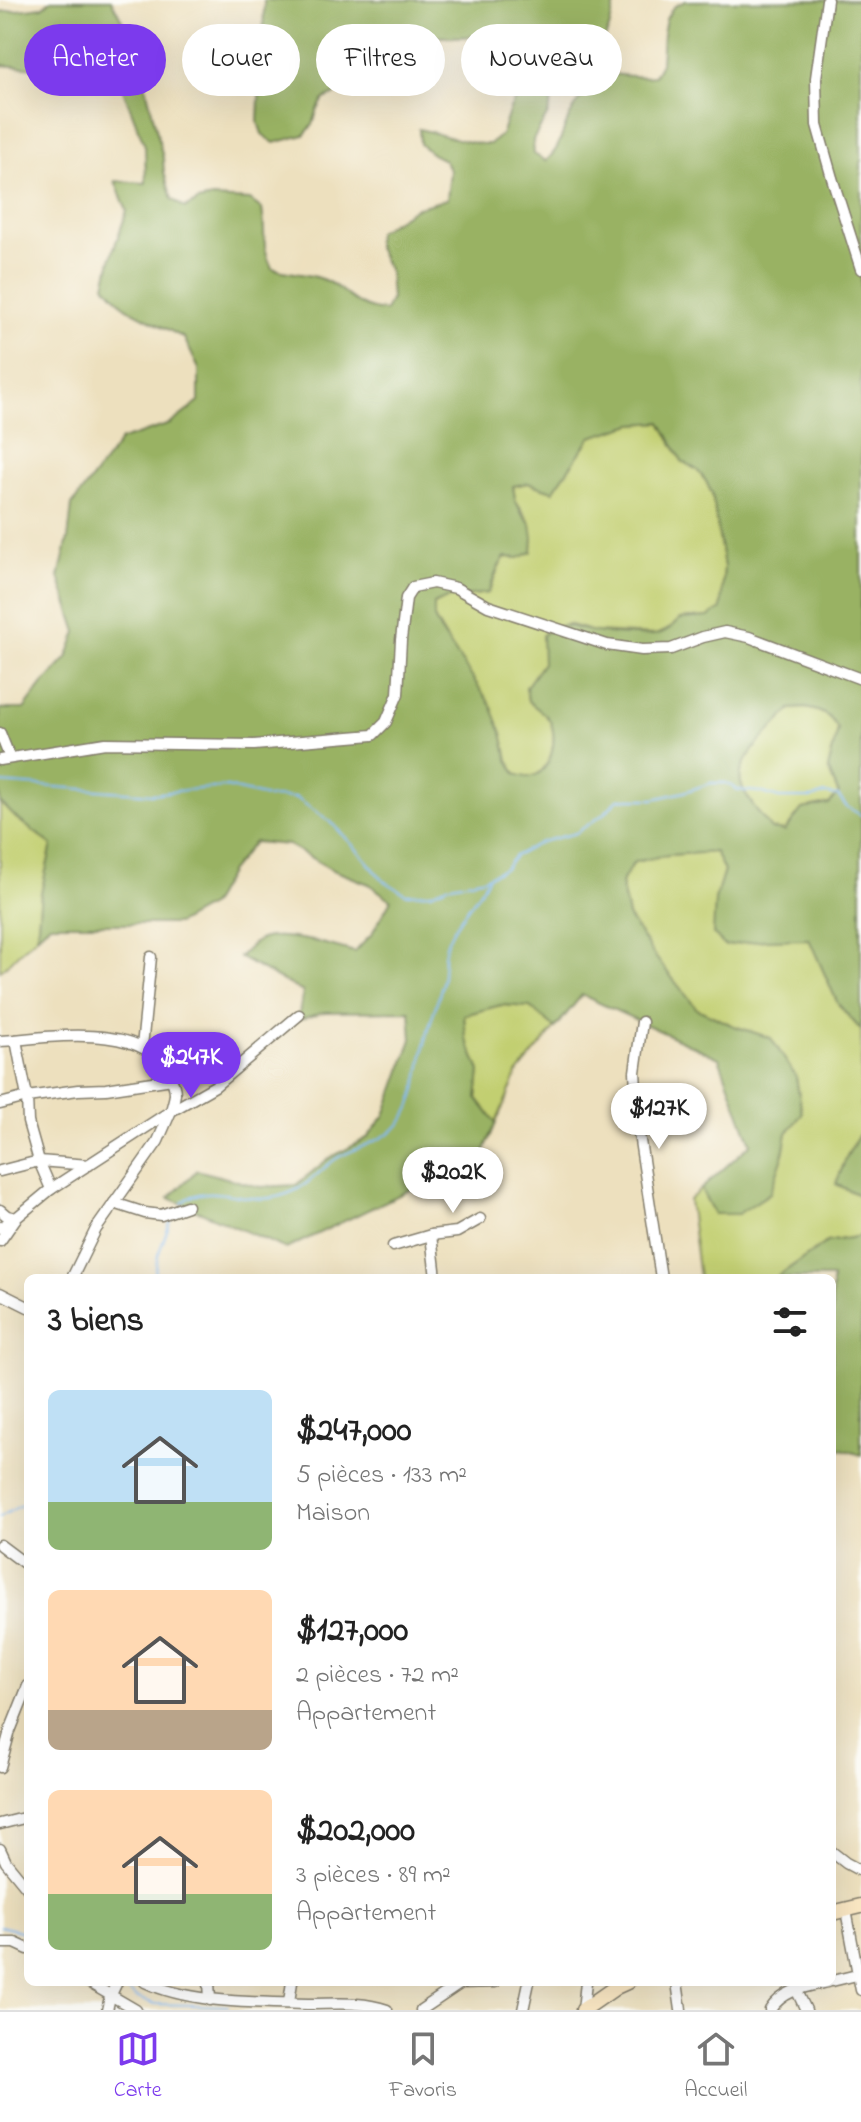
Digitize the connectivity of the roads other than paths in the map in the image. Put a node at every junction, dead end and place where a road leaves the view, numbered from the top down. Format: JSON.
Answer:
{"nodes":[{"id":1,"x":827,"y":0,"type":"edge"},
{"id":2,"x":861,"y":269,"type":"edge"},
{"id":3,"x":861,"y":679,"type":"edge"},
{"id":4,"x":0,"y":733,"type":"edge"},
{"id":5,"x":5,"y":759,"type":"edge"},
{"id":6,"x":151,"y":957,"type":"dead end"},
{"id":7,"x":299,"y":1015,"type":"dead end"},
{"id":8,"x":642,"y":1022,"type":"dead end"},
{"id":9,"x":16,"y":1040,"type":"junction"},
{"id":10,"x":0,"y":1041,"type":"edge"},
{"id":11,"x":142,"y":1047,"type":"junction"},
{"id":12,"x":172,"y":1079,"type":"junction"},
{"id":13,"x":27,"y":1097,"type":"junction"},
{"id":14,"x":0,"y":1104,"type":"edge"},
{"id":15,"x":171,"y":1111,"type":"junction"},
{"id":16,"x":39,"y":1161,"type":"junction"},
{"id":17,"x":89,"y":1165,"type":"junction"},
{"id":18,"x":0,"y":1171,"type":"edge"},
{"id":19,"x":51,"y":1189,"type":"junction"},
{"id":20,"x":114,"y":1203,"type":"junction"},
{"id":21,"x":187,"y":1206,"type":"dead end"},
{"id":22,"x":0,"y":1210,"type":"edge"},
{"id":23,"x":16,"y":1218,"type":"junction"},
{"id":24,"x":480,"y":1219,"type":"dead end"},
{"id":25,"x":0,"y":1228,"type":"edge"},
{"id":26,"x":431,"y":1235,"type":"junction"},
{"id":27,"x":0,"y":1241,"type":"edge"},
{"id":28,"x":393,"y":1246,"type":"dead end"},
{"id":29,"x":74,"y":1274,"type":"edge"},
{"id":30,"x":436,"y":1274,"type":"edge"},
{"id":31,"x":660,"y":1274,"type":"edge"},
{"id":32,"x":0,"y":1293,"type":"edge"},
{"id":33,"x":24,"y":1305,"type":"edge"},
{"id":34,"x":0,"y":1545,"type":"edge"},
{"id":35,"x":24,"y":1563,"type":"edge"},
{"id":36,"x":24,"y":1696,"type":"edge"},
{"id":37,"x":0,"y":1767,"type":"edge"},
{"id":38,"x":24,"y":1818,"type":"edge"},
{"id":39,"x":0,"y":1824,"type":"edge"},
{"id":40,"x":0,"y":1849,"type":"edge"},
{"id":41,"x":836,"y":1855,"type":"edge"},
{"id":42,"x":861,"y":1871,"type":"edge"},
{"id":43,"x":24,"y":1884,"type":"edge"},
{"id":44,"x":861,"y":1906,"type":"edge"},
{"id":45,"x":837,"y":1911,"type":"edge"},
{"id":46,"x":0,"y":1943,"type":"edge"},
{"id":47,"x":24,"y":1947,"type":"edge"},
{"id":48,"x":859,"y":1975,"type":"edge"},
{"id":49,"x":836,"y":1980,"type":"edge"},
{"id":50,"x":94,"y":1986,"type":"edge"},
{"id":51,"x":115,"y":1986,"type":"edge"},
{"id":52,"x":153,"y":1986,"type":"edge"},
{"id":53,"x":209,"y":1986,"type":"edge"},
{"id":54,"x":291,"y":1986,"type":"edge"},
{"id":55,"x":454,"y":1986,"type":"edge"},
{"id":56,"x":528,"y":1986,"type":"edge"},
{"id":57,"x":586,"y":1986,"type":"edge"},
{"id":58,"x":618,"y":1986,"type":"edge"},
{"id":59,"x":678,"y":1986,"type":"edge"},
{"id":60,"x":808,"y":1986,"type":"edge"},
{"id":61,"x":796,"y":1989,"type":"junction"},
{"id":62,"x":861,"y":1990,"type":"edge"},
{"id":63,"x":110,"y":1997,"type":"junction"},
{"id":64,"x":210,"y":2000,"type":"junction"},
{"id":65,"x":289,"y":2002,"type":"junction"},
{"id":66,"x":304,"y":2007,"type":"edge"},
{"id":67,"x":107,"y":2010,"type":"edge"},
{"id":68,"x":136,"y":2010,"type":"edge"},
{"id":69,"x":387,"y":2010,"type":"edge"},
{"id":70,"x":421,"y":2010,"type":"edge"},
{"id":71,"x":523,"y":2010,"type":"edge"},
{"id":72,"x":583,"y":2010,"type":"edge"},
{"id":73,"x":681,"y":2010,"type":"edge"},
{"id":74,"x":770,"y":2010,"type":"edge"},
{"id":75,"x":806,"y":2010,"type":"edge"}],
"edges":[{"from":1,"to":2,"type":"street"},
{"from":3,"to":5,"type":"street"},
{"from":4,"to":5,"type":"street"},
{"from":6,"to":11,"type":"street"},
{"from":7,"to":15,"type":"street"},
{"from":8,"to":31,"type":"street"},
{"from":9,"to":10,"type":"street"},
{"from":9,"to":11,"type":"street"},
{"from":9,"to":13,"type":"street"},
{"from":11,"to":12,"type":"street"},
{"from":12,"to":13,"type":"street"},
{"from":12,"to":15,"type":"street"},
{"from":13,"to":14,"type":"street"},
{"from":13,"to":16,"type":"street"},
{"from":15,"to":17,"type":"street"},
{"from":15,"to":20,"type":"street"},
{"from":16,"to":17,"type":"street"},
{"from":16,"to":18,"type":"street"},
{"from":16,"to":19,"type":"street"},
{"from":17,"to":19,"type":"street"},
{"from":19,"to":23,"type":"street"},
{"from":20,"to":21,"type":"street"},
{"from":20,"to":29,"type":"street"},
{"from":22,"to":23,"type":"street"},
{"from":23,"to":25,"type":"street"},
{"from":23,"to":27,"type":"street"},
{"from":24,"to":26,"type":"street"},
{"from":26,"to":28,"type":"street"},
{"from":26,"to":30,"type":"street"},
{"from":32,"to":33,"type":"street"},
{"from":34,"to":35,"type":"street"},
{"from":36,"to":37,"type":"street"},
{"from":38,"to":39,"type":"street"},
{"from":40,"to":43,"type":"street"},
{"from":41,"to":42,"type":"street"},
{"from":44,"to":45,"type":"street"},
{"from":45,"to":48,"type":"street"},
{"from":46,"to":47,"type":"street"},
{"from":48,"to":49,"type":"street"},
{"from":48,"to":62,"type":"street"},
{"from":50,"to":63,"type":"street"},
{"from":51,"to":63,"type":"street"},
{"from":52,"to":64,"type":"street"},
{"from":53,"to":64,"type":"street"},
{"from":54,"to":65,"type":"street"},
{"from":55,"to":70,"type":"street"},
{"from":56,"to":71,"type":"street"},
{"from":57,"to":72,"type":"street"},
{"from":58,"to":72,"type":"street"},
{"from":59,"to":73,"type":"street"},
{"from":60,"to":61,"type":"street"},
{"from":61,"to":74,"type":"street"},
{"from":61,"to":75,"type":"street"},
{"from":63,"to":67,"type":"street"},
{"from":63,"to":68,"type":"street"},
{"from":64,"to":65,"type":"street"},
{"from":65,"to":66,"type":"street"},
{"from":66,"to":69,"type":"street"}]}
